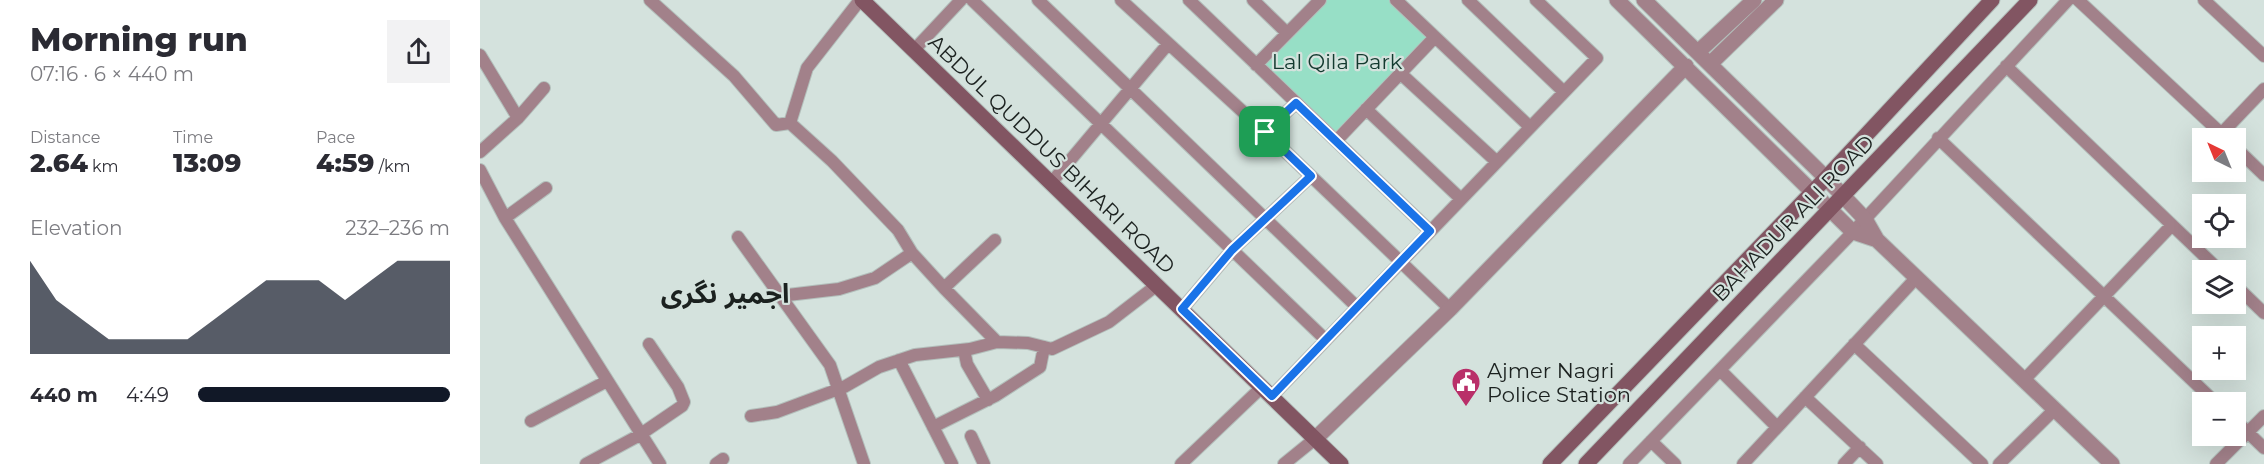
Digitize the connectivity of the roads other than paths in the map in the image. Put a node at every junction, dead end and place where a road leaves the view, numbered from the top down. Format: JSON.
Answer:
{"nodes":[{"id":1,"x":650,"y":0,"type":"edge"},
{"id":2,"x":861,"y":0,"type":"edge"},
{"id":3,"x":961,"y":0,"type":"edge"},
{"id":4,"x":972,"y":0,"type":"edge"},
{"id":5,"x":1038,"y":0,"type":"edge"},
{"id":6,"x":1122,"y":0,"type":"edge"},
{"id":7,"x":1189,"y":0,"type":"edge"},
{"id":8,"x":1253,"y":0,"type":"edge"},
{"id":9,"x":1320,"y":0,"type":"edge"},
{"id":10,"x":1396,"y":0,"type":"edge"},
{"id":11,"x":1536,"y":0,"type":"edge"},
{"id":12,"x":1617,"y":0,"type":"edge"},
{"id":13,"x":1754,"y":0,"type":"edge"},
{"id":14,"x":1776,"y":0,"type":"edge"},
{"id":15,"x":1992,"y":0,"type":"edge"},
{"id":16,"x":2030,"y":0,"type":"edge"},
{"id":17,"x":2068,"y":0,"type":"edge"},
{"id":18,"x":2078,"y":0,"type":"edge"},
{"id":19,"x":2204,"y":0,"type":"edge"},
{"id":20,"x":1471,"y":1,"type":"edge"},
{"id":21,"x":1651,"y":2,"type":"edge"},
{"id":22,"x":1287,"y":33,"type":"junction"},
{"id":23,"x":1435,"y":37,"type":"junction"},
{"id":24,"x":1168,"y":44,"type":"junction"},
{"id":25,"x":914,"y":50,"type":"junction"},
{"id":26,"x":1698,"y":52,"type":"junction"},
{"id":27,"x":480,"y":55,"type":"edge"},
{"id":28,"x":2264,"y":56,"type":"edge"},
{"id":29,"x":1710,"y":64,"type":"junction"},
{"id":30,"x":1256,"y":65,"type":"junction"},
{"id":31,"x":1686,"y":66,"type":"junction"},
{"id":32,"x":2006,"y":66,"type":"junction"},
{"id":33,"x":1400,"y":73,"type":"junction"},
{"id":34,"x":544,"y":88,"type":"dead end"},
{"id":35,"x":1129,"y":88,"type":"junction"},
{"id":36,"x":2264,"y":89,"type":"edge"},
{"id":37,"x":1564,"y":92,"type":"junction"},
{"id":38,"x":1296,"y":103,"type":"junction"},
{"id":39,"x":1366,"y":109,"type":"junction"},
{"id":40,"x":518,"y":118,"type":"junction"},
{"id":41,"x":1100,"y":122,"type":"junction"},
{"id":42,"x":790,"y":123,"type":"junction"},
{"id":43,"x":1530,"y":127,"type":"junction"},
{"id":44,"x":2214,"y":128,"type":"edge"},
{"id":45,"x":2230,"y":128,"type":"edge"},
{"id":46,"x":1265,"y":132,"type":"junction"},
{"id":47,"x":1938,"y":138,"type":"junction"},
{"id":48,"x":1336,"y":141,"type":"junction"},
{"id":49,"x":480,"y":152,"type":"edge"},
{"id":50,"x":2246,"y":158,"type":"edge"},
{"id":51,"x":1497,"y":162,"type":"junction"},
{"id":52,"x":480,"y":170,"type":"edge"},
{"id":53,"x":2264,"y":175,"type":"edge"},
{"id":54,"x":1311,"y":176,"type":"junction"},
{"id":55,"x":1826,"y":178,"type":"junction"},
{"id":56,"x":1051,"y":183,"type":"junction"},
{"id":57,"x":546,"y":188,"type":"dead end"},
{"id":58,"x":1813,"y":192,"type":"junction"},
{"id":59,"x":1843,"y":196,"type":"junction"},
{"id":60,"x":1461,"y":199,"type":"junction"},
{"id":61,"x":1830,"y":209,"type":"junction"},
{"id":62,"x":505,"y":218,"type":"junction"},
{"id":63,"x":1266,"y":219,"type":"junction"},
{"id":64,"x":1865,"y":219,"type":"junction"},
{"id":65,"x":2172,"y":225,"type":"junction"},
{"id":66,"x":1430,"y":231,"type":"junction"},
{"id":67,"x":1854,"y":232,"type":"junction"},
{"id":68,"x":738,"y":237,"type":"dead end"},
{"id":69,"x":995,"y":240,"type":"dead end"},
{"id":70,"x":1877,"y":240,"type":"junction"},
{"id":71,"x":1232,"y":250,"type":"junction"},
{"id":72,"x":912,"y":253,"type":"junction"},
{"id":73,"x":2209,"y":260,"type":"edge"},
{"id":74,"x":1400,"y":262,"type":"junction"},
{"id":75,"x":1917,"y":277,"type":"junction"},
{"id":76,"x":1157,"y":285,"type":"junction"},
{"id":77,"x":944,"y":288,"type":"junction"},
{"id":78,"x":779,"y":296,"type":"junction"},
{"id":79,"x":2246,"y":296,"type":"edge"},
{"id":80,"x":2102,"y":297,"type":"junction"},
{"id":81,"x":1357,"y":307,"type":"junction"},
{"id":82,"x":1182,"y":309,"type":"junction"},
{"id":83,"x":1450,"y":309,"type":"junction"},
{"id":84,"x":2264,"y":313,"type":"edge"},
{"id":85,"x":1326,"y":340,"type":"junction"},
{"id":86,"x":997,"y":342,"type":"junction"},
{"id":87,"x":649,"y":344,"type":"dead end"},
{"id":88,"x":1854,"y":344,"type":"junction"},
{"id":89,"x":1044,"y":347,"type":"junction"},
{"id":90,"x":964,"y":350,"type":"junction"},
{"id":91,"x":899,"y":360,"type":"junction"},
{"id":92,"x":1721,"y":371,"type":"junction"},
{"id":93,"x":2024,"y":380,"type":"junction"},
{"id":94,"x":607,"y":381,"type":"junction"},
{"id":95,"x":837,"y":389,"type":"junction"},
{"id":96,"x":1267,"y":391,"type":"junction"},
{"id":97,"x":2204,"y":392,"type":"edge"},
{"id":98,"x":1805,"y":397,"type":"junction"},
{"id":99,"x":988,"y":400,"type":"junction"},
{"id":100,"x":2054,"y":410,"type":"junction"},
{"id":101,"x":751,"y":416,"type":"dead end"},
{"id":102,"x":2264,"y":416,"type":"edge"},
{"id":103,"x":531,"y":421,"type":"dead end"},
{"id":104,"x":933,"y":427,"type":"junction"},
{"id":105,"x":1777,"y":427,"type":"junction"},
{"id":106,"x":2248,"y":432,"type":"junction"},
{"id":107,"x":640,"y":435,"type":"junction"},
{"id":108,"x":971,"y":436,"type":"dead end"},
{"id":109,"x":1316,"y":438,"type":"junction"},
{"id":110,"x":1651,"y":441,"type":"junction"},
{"id":111,"x":1860,"y":447,"type":"junction"},
{"id":112,"x":2264,"y":448,"type":"edge"},
{"id":113,"x":586,"y":464,"type":"edge"},
{"id":114,"x":660,"y":464,"type":"edge"},
{"id":115,"x":864,"y":464,"type":"edge"},
{"id":116,"x":952,"y":464,"type":"edge"},
{"id":117,"x":984,"y":464,"type":"edge"},
{"id":118,"x":1181,"y":464,"type":"edge"},
{"id":119,"x":1284,"y":464,"type":"edge"},
{"id":120,"x":1341,"y":464,"type":"edge"},
{"id":121,"x":1550,"y":464,"type":"edge"},
{"id":122,"x":1586,"y":464,"type":"edge"},
{"id":123,"x":1629,"y":464,"type":"edge"},
{"id":124,"x":1675,"y":464,"type":"edge"},
{"id":125,"x":1743,"y":464,"type":"edge"},
{"id":126,"x":1844,"y":464,"type":"edge"},
{"id":127,"x":1877,"y":464,"type":"edge"},
{"id":128,"x":1982,"y":464,"type":"edge"},
{"id":129,"x":2000,"y":464,"type":"edge"},
{"id":130,"x":2112,"y":464,"type":"edge"},
{"id":131,"x":2216,"y":464,"type":"edge"}],
"edges":[{"from":1,"to":42,"type":"street"},
{"from":2,"to":25,"type":"main road","name":"ABDUL QUDDUS BIHARI ROAD"},
{"from":2,"to":42,"type":"street"},
{"from":3,"to":25,"type":"street"},
{"from":4,"to":41,"type":"street"},
{"from":5,"to":35,"type":"street"},
{"from":6,"to":24,"type":"street"},
{"from":7,"to":30,"type":"street"},
{"from":8,"to":22,"type":"street"},
{"from":9,"to":22,"type":"street"},
{"from":10,"to":23,"type":"street"},
{"from":11,"to":37,"type":"street"},
{"from":12,"to":31,"type":"street"},
{"from":13,"to":26,"type":"street"},
{"from":14,"to":29,"type":"street"},
{"from":15,"to":55,"type":"main road","name":"BAHADUR ALI ROAD"},
{"from":16,"to":59,"type":"main road","name":"BAHADUR ALI ROAD"},
{"from":17,"to":32,"type":"street"},
{"from":18,"to":44,"type":"street"},
{"from":19,"to":28,"type":"street"},
{"from":20,"to":37,"type":"street"},
{"from":21,"to":26,"type":"street"},
{"from":22,"to":30,"type":"street"},
{"from":23,"to":33,"type":"street"},
{"from":23,"to":43,"type":"street"},
{"from":24,"to":35,"type":"street"},
{"from":24,"to":46,"type":"street"},
{"from":25,"to":56,"type":"main road","name":"ABDUL QUDDUS BIHARI ROAD"},
{"from":26,"to":29,"type":"street"},
{"from":27,"to":40,"type":"street"},
{"from":29,"to":55,"type":"street"},
{"from":30,"to":38,"type":"street"},
{"from":31,"to":58,"type":"street"},
{"from":31,"to":83,"type":"street"},
{"from":32,"to":47,"type":"street"},
{"from":32,"to":65,"type":"street"},
{"from":33,"to":39,"type":"street"},
{"from":33,"to":51,"type":"street"},
{"from":34,"to":40,"type":"street"},
{"from":35,"to":41,"type":"street"},
{"from":35,"to":63,"type":"street"},
{"from":36,"to":45,"type":"street"},
{"from":37,"to":43,"type":"street"},
{"from":38,"to":46,"type":"street"},
{"from":38,"to":48,"type":"street"},
{"from":39,"to":48,"type":"street"},
{"from":39,"to":60,"type":"street"},
{"from":40,"to":49,"type":"street"},
{"from":41,"to":56,"type":"street"},
{"from":41,"to":71,"type":"street"},
{"from":42,"to":72,"type":"street"},
{"from":43,"to":51,"type":"street"},
{"from":46,"to":54,"type":"street"},
{"from":47,"to":64,"type":"street"},
{"from":47,"to":80,"type":"street"},
{"from":48,"to":66,"type":"street"},
{"from":50,"to":53,"type":"street"},
{"from":51,"to":60,"type":"street"},
{"from":52,"to":62,"type":"street"},
{"from":54,"to":63,"type":"street"},
{"from":54,"to":74,"type":"street"},
{"from":55,"to":58,"type":"main road","name":"BAHADUR ALI ROAD"},
{"from":55,"to":59,"type":"street"},
{"from":56,"to":76,"type":"main road","name":"ABDUL QUDDUS BIHARI ROAD"},
{"from":57,"to":62,"type":"street"},
{"from":58,"to":61,"type":"street"},
{"from":58,"to":121,"type":"main road","name":"BAHADUR ALI ROAD"},
{"from":59,"to":61,"type":"main road","name":"BAHADUR ALI ROAD"},
{"from":59,"to":64,"type":"street"},
{"from":60,"to":66,"type":"street"},
{"from":61,"to":67,"type":"street"},
{"from":61,"to":122,"type":"main road","name":"BAHADUR ALI ROAD"},
{"from":62,"to":94,"type":"street"},
{"from":63,"to":71,"type":"street"},
{"from":63,"to":81,"type":"street"},
{"from":64,"to":67,"type":"street"},
{"from":64,"to":70,"type":"street"},
{"from":65,"to":73,"type":"street"},
{"from":65,"to":80,"type":"street"},
{"from":66,"to":74,"type":"street"},
{"from":67,"to":70,"type":"street"},
{"from":67,"to":92,"type":"street"},
{"from":68,"to":78,"type":"street"},
{"from":69,"to":77,"type":"street"},
{"from":70,"to":75,"type":"street"},
{"from":71,"to":82,"type":"street"},
{"from":71,"to":85,"type":"street"},
{"from":72,"to":77,"type":"street"},
{"from":72,"to":78,"type":"street"},
{"from":74,"to":81,"type":"street"},
{"from":74,"to":83,"type":"street"},
{"from":75,"to":88,"type":"street"},
{"from":75,"to":93,"type":"street"},
{"from":76,"to":82,"type":"main road","name":"ABDUL QUDDUS BIHARI ROAD"},
{"from":76,"to":89,"type":"street"},
{"from":77,"to":86,"type":"street"},
{"from":78,"to":95,"type":"street"},
{"from":79,"to":84,"type":"street"},
{"from":80,"to":93,"type":"street"},
{"from":80,"to":97,"type":"street"},
{"from":81,"to":85,"type":"street"},
{"from":82,"to":96,"type":"main road","name":"ABDUL QUDDUS BIHARI ROAD"},
{"from":83,"to":109,"type":"street"},
{"from":85,"to":96,"type":"street"},
{"from":86,"to":89,"type":"street"},
{"from":86,"to":90,"type":"street"},
{"from":87,"to":107,"type":"street"},
{"from":88,"to":98,"type":"street"},
{"from":88,"to":128,"type":"street"},
{"from":89,"to":99,"type":"street"},
{"from":90,"to":91,"type":"street"},
{"from":90,"to":99,"type":"street"},
{"from":91,"to":95,"type":"street"},
{"from":91,"to":104,"type":"street"},
{"from":92,"to":105,"type":"street"},
{"from":92,"to":110,"type":"street"},
{"from":93,"to":100,"type":"street"},
{"from":94,"to":103,"type":"street"},
{"from":94,"to":107,"type":"street"},
{"from":95,"to":101,"type":"street"},
{"from":95,"to":115,"type":"street"},
{"from":96,"to":109,"type":"main road","name":"ABDUL QUDDUS BIHARI ROAD"},
{"from":96,"to":118,"type":"street"},
{"from":98,"to":105,"type":"street"},
{"from":98,"to":111,"type":"street"},
{"from":99,"to":104,"type":"street"},
{"from":100,"to":129,"type":"street"},
{"from":100,"to":130,"type":"street"},
{"from":102,"to":106,"type":"street"},
{"from":104,"to":116,"type":"street"},
{"from":105,"to":125,"type":"street"},
{"from":106,"to":112,"type":"street"},
{"from":106,"to":131,"type":"street"},
{"from":107,"to":113,"type":"street"},
{"from":107,"to":114,"type":"street"},
{"from":108,"to":117,"type":"street"},
{"from":109,"to":119,"type":"street"},
{"from":109,"to":120,"type":"main road","name":"ABDUL QUDDUS BIHARI ROAD"},
{"from":110,"to":123,"type":"street"},
{"from":110,"to":124,"type":"street"},
{"from":111,"to":126,"type":"street"},
{"from":111,"to":127,"type":"street"}]}
